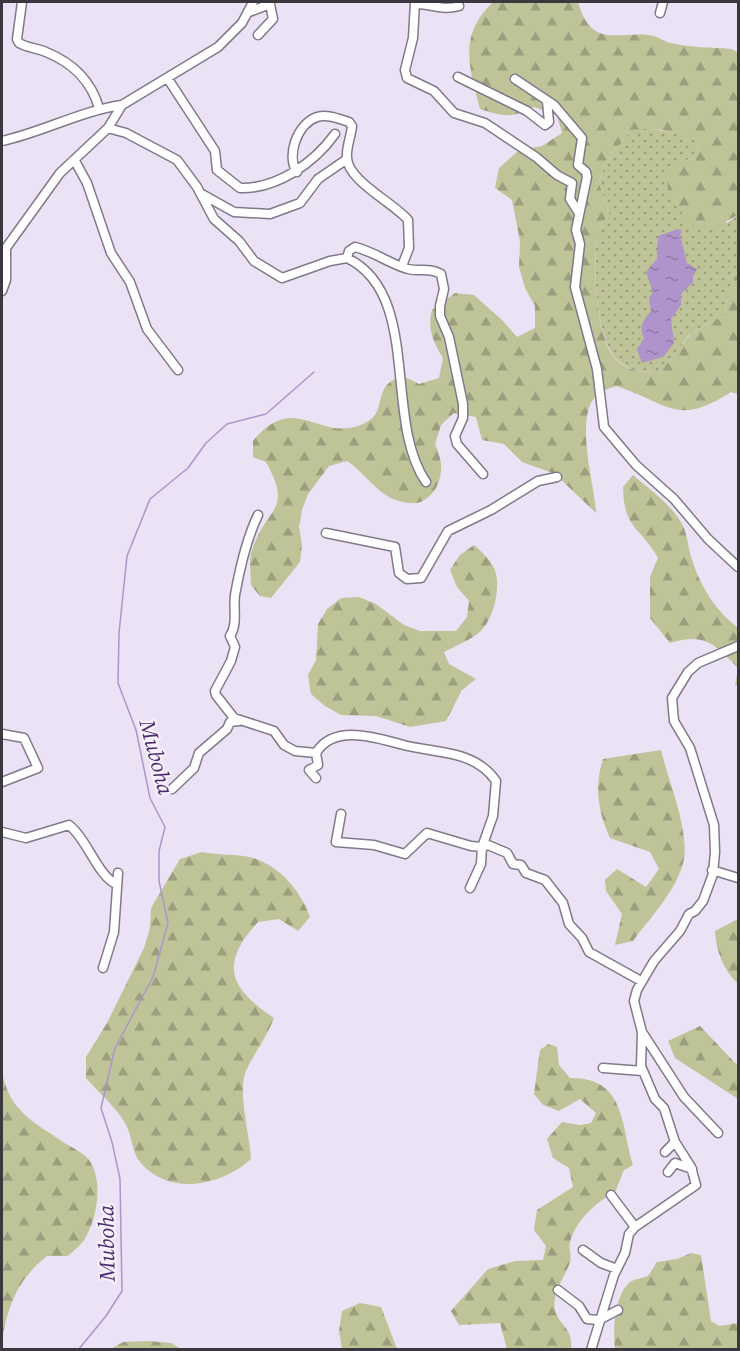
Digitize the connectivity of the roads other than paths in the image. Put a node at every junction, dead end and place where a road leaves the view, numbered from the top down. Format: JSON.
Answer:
{"nodes":[{"id":1,"x":22,"y":2,"type":"edge"},
{"id":2,"x":252,"y":2,"type":"edge"},
{"id":3,"x":663,"y":2,"type":"edge"},
{"id":4,"x":415,"y":3,"type":"edge"},
{"id":5,"x":459,"y":6,"type":"dead end"},
{"id":6,"x":249,"y":12,"type":"junction"},
{"id":7,"x":660,"y":13,"type":"dead end"},
{"id":8,"x":258,"y":35,"type":"dead end"},
{"id":9,"x":458,"y":77,"type":"dead end"},
{"id":10,"x":168,"y":79,"type":"junction"},
{"id":11,"x":515,"y":79,"type":"dead end"},
{"id":12,"x":547,"y":101,"type":"junction"},
{"id":13,"x":122,"y":105,"type":"junction"},
{"id":14,"x":99,"y":108,"type":"junction"},
{"id":15,"x":108,"y":128,"type":"junction"},
{"id":16,"x":335,"y":134,"type":"dead end"},
{"id":17,"x":2,"y":141,"type":"edge"},
{"id":18,"x":347,"y":159,"type":"junction"},
{"id":19,"x":75,"y":161,"type":"junction"},
{"id":20,"x":297,"y":172,"type":"junction"},
{"id":21,"x":200,"y":192,"type":"junction"},
{"id":22,"x":579,"y":213,"type":"junction"},
{"id":23,"x":347,"y":258,"type":"junction"},
{"id":24,"x":402,"y":266,"type":"junction"},
{"id":25,"x":2,"y":291,"type":"edge"},
{"id":26,"x":178,"y":370,"type":"dead end"},
{"id":27,"x":625,"y":465,"type":"dead end"},
{"id":28,"x":638,"y":467,"type":"junction"},
{"id":29,"x":483,"y":474,"type":"dead end"},
{"id":30,"x":557,"y":477,"type":"dead end"},
{"id":31,"x":426,"y":482,"type":"dead end"},
{"id":32,"x":258,"y":515,"type":"dead end"},
{"id":33,"x":326,"y":532,"type":"dead end"},
{"id":34,"x":738,"y":567,"type":"edge"},
{"id":35,"x":738,"y":646,"type":"edge"},
{"id":36,"x":245,"y":720,"type":"junction"},
{"id":37,"x":2,"y":734,"type":"edge"},
{"id":38,"x":316,"y":753,"type":"junction"},
{"id":39,"x":316,"y":778,"type":"dead end"},
{"id":40,"x":2,"y":782,"type":"edge"},
{"id":41,"x":172,"y":789,"type":"dead end"},
{"id":42,"x":341,"y":814,"type":"dead end"},
{"id":43,"x":2,"y":832,"type":"edge"},
{"id":44,"x":482,"y":846,"type":"junction"},
{"id":45,"x":712,"y":870,"type":"junction"},
{"id":46,"x":118,"y":873,"type":"dead end"},
{"id":47,"x":738,"y":878,"type":"edge"},
{"id":48,"x":116,"y":884,"type":"junction"},
{"id":49,"x":470,"y":888,"type":"dead end"},
{"id":50,"x":103,"y":968,"type":"dead end"},
{"id":51,"x":641,"y":981,"type":"junction"},
{"id":52,"x":642,"y":1032,"type":"junction"},
{"id":53,"x":603,"y":1068,"type":"dead end"},
{"id":54,"x":643,"y":1071,"type":"junction"},
{"id":55,"x":718,"y":1133,"type":"dead end"},
{"id":56,"x":675,"y":1143,"type":"junction"},
{"id":57,"x":665,"y":1152,"type":"dead end"},
{"id":58,"x":692,"y":1169,"type":"junction"},
{"id":59,"x":668,"y":1172,"type":"dead end"},
{"id":60,"x":611,"y":1195,"type":"dead end"},
{"id":61,"x":635,"y":1227,"type":"junction"},
{"id":62,"x":583,"y":1250,"type":"dead end"},
{"id":63,"x":617,"y":1269,"type":"junction"},
{"id":64,"x":558,"y":1290,"type":"dead end"},
{"id":65,"x":618,"y":1310,"type":"dead end"},
{"id":66,"x":599,"y":1320,"type":"junction"},
{"id":67,"x":591,"y":1350,"type":"edge"}],
"edges":[{"from":1,"to":14,"type":"street"},
{"from":2,"to":6,"type":"street"},
{"from":3,"to":7,"type":"street"},
{"from":4,"to":5,"type":"street"},
{"from":4,"to":22,"type":"street"},
{"from":6,"to":8,"type":"street"},
{"from":6,"to":10,"type":"street"},
{"from":9,"to":12,"type":"street"},
{"from":10,"to":13,"type":"street"},
{"from":10,"to":20,"type":"street"},
{"from":11,"to":12,"type":"street"},
{"from":12,"to":22,"type":"street"},
{"from":13,"to":14,"type":"street"},
{"from":13,"to":15,"type":"street"},
{"from":14,"to":17,"type":"street"},
{"from":15,"to":19,"type":"street"},
{"from":15,"to":21,"type":"street"},
{"from":16,"to":20,"type":"street"},
{"from":18,"to":20,"type":"street"},
{"from":18,"to":21,"type":"street"},
{"from":18,"to":24,"type":"street"},
{"from":19,"to":25,"type":"street"},
{"from":19,"to":26,"type":"street"},
{"from":21,"to":23,"type":"street"},
{"from":22,"to":28,"type":"street"},
{"from":23,"to":24,"type":"street"},
{"from":23,"to":31,"type":"street"},
{"from":24,"to":29,"type":"street"},
{"from":27,"to":28,"type":"street"},
{"from":28,"to":34,"type":"street"},
{"from":30,"to":33,"type":"street"},
{"from":32,"to":36,"type":"street"},
{"from":35,"to":45,"type":"street"},
{"from":36,"to":38,"type":"street"},
{"from":36,"to":41,"type":"street"},
{"from":37,"to":40,"type":"street"},
{"from":38,"to":39,"type":"street"},
{"from":38,"to":44,"type":"street"},
{"from":42,"to":44,"type":"street"},
{"from":43,"to":48,"type":"street"},
{"from":44,"to":49,"type":"street"},
{"from":44,"to":51,"type":"street"},
{"from":45,"to":47,"type":"street"},
{"from":45,"to":51,"type":"street"},
{"from":46,"to":48,"type":"street"},
{"from":48,"to":50,"type":"street"},
{"from":51,"to":52,"type":"street"},
{"from":52,"to":54,"type":"street"},
{"from":52,"to":55,"type":"street"},
{"from":53,"to":54,"type":"street"},
{"from":54,"to":56,"type":"street"},
{"from":56,"to":57,"type":"street"},
{"from":56,"to":58,"type":"street"},
{"from":58,"to":59,"type":"street"},
{"from":58,"to":61,"type":"street"},
{"from":60,"to":61,"type":"street"},
{"from":61,"to":63,"type":"street"},
{"from":62,"to":63,"type":"street"},
{"from":63,"to":66,"type":"street"},
{"from":64,"to":66,"type":"street"},
{"from":65,"to":66,"type":"street"},
{"from":66,"to":67,"type":"street"}]}
